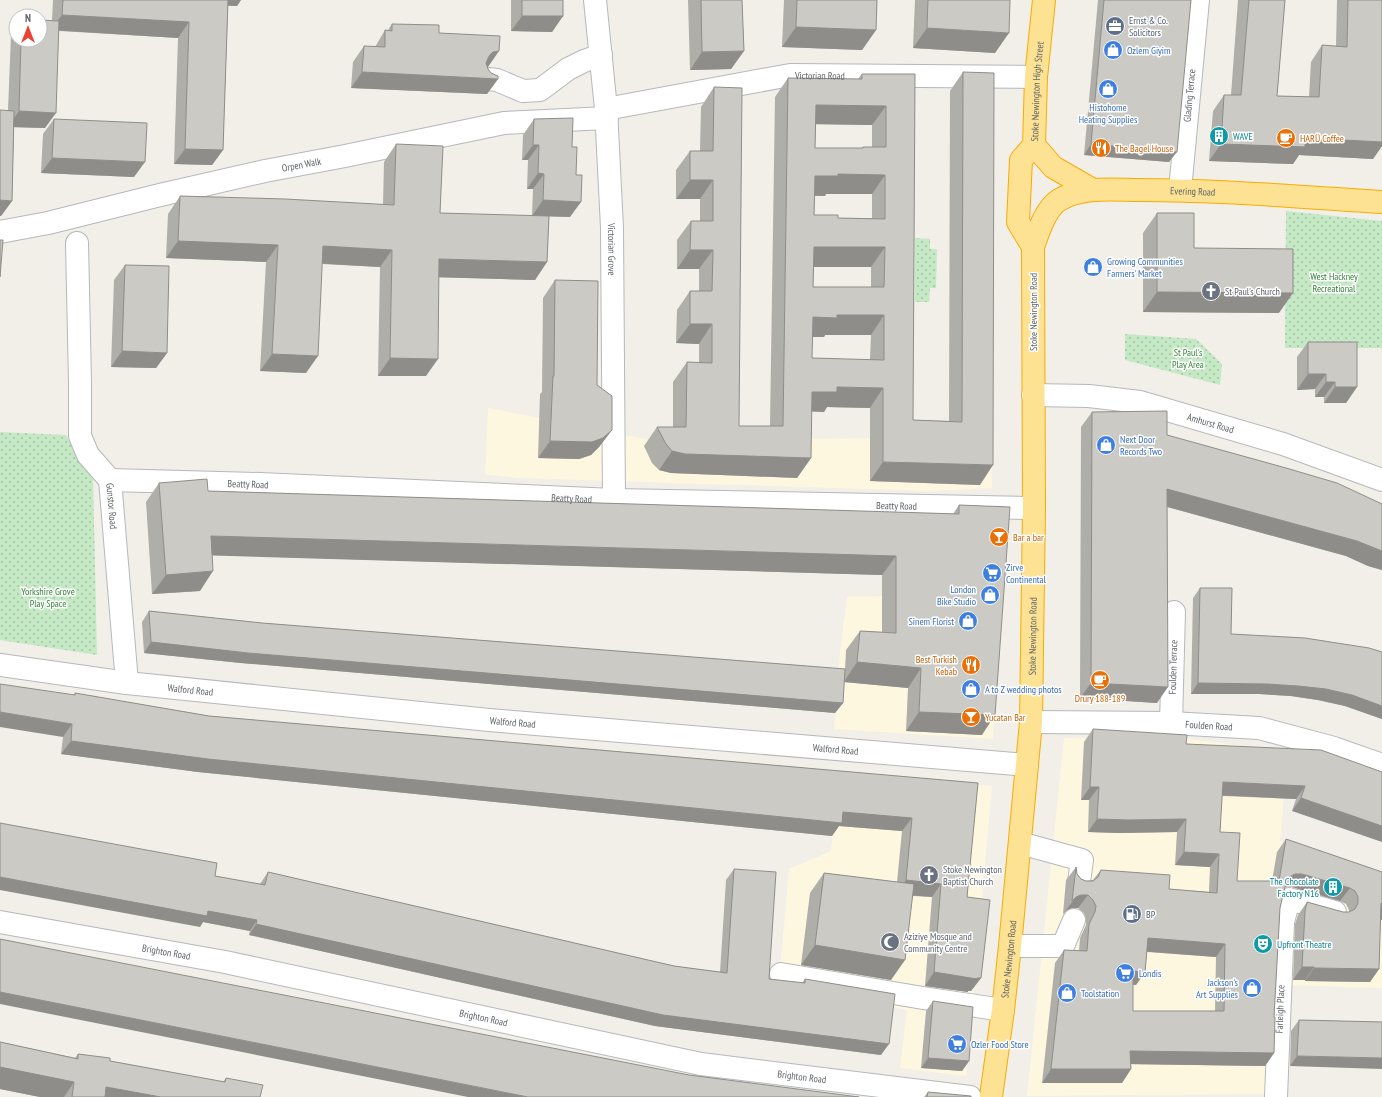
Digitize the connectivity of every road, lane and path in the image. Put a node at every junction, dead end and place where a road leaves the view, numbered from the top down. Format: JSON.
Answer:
{"nodes":[{"id":1,"x":595,"y":0,"type":"edge"},
{"id":2,"x":1044,"y":0,"type":"edge"},
{"id":3,"x":1198,"y":0,"type":"edge"},
{"id":4,"x":601,"y":55,"type":"junction"},
{"id":5,"x":1036,"y":77,"type":"junction"},
{"id":6,"x":488,"y":79,"type":"edge"},
{"id":7,"x":607,"y":113,"type":"junction"},
{"id":8,"x":1034,"y":145,"type":"junction"},
{"id":9,"x":1093,"y":190,"type":"junction"},
{"id":10,"x":1180,"y":190,"type":"junction"},
{"id":11,"x":1382,"y":202,"type":"edge"},
{"id":12,"x":0,"y":232,"type":"edge"},
{"id":13,"x":77,"y":243,"type":"dead end"},
{"id":14,"x":1033,"y":247,"type":"junction"},
{"id":15,"x":1033,"y":395,"type":"junction"},
{"id":16,"x":110,"y":480,"type":"junction"},
{"id":17,"x":1382,"y":480,"type":"edge"},
{"id":18,"x":614,"y":500,"type":"junction"},
{"id":19,"x":1034,"y":508,"type":"junction"},
{"id":20,"x":1174,"y":612,"type":"dead end"},
{"id":21,"x":0,"y":665,"type":"edge"},
{"id":22,"x":127,"y":684,"type":"junction"},
{"id":23,"x":1031,"y":722,"type":"junction"},
{"id":24,"x":1171,"y":723,"type":"junction"},
{"id":25,"x":1027,"y":764,"type":"junction"},
{"id":26,"x":1382,"y":765,"type":"edge"},
{"id":27,"x":1020,"y":843,"type":"junction"},
{"id":28,"x":1080,"y":882,"type":"edge"},
{"id":29,"x":1337,"y":913,"type":"edge"},
{"id":30,"x":1074,"y":920,"type":"dead end"},
{"id":31,"x":0,"y":922,"type":"edge"},
{"id":32,"x":1010,"y":946,"type":"junction"},
{"id":33,"x":781,"y":974,"type":"dead end"},
{"id":34,"x":1003,"y":1010,"type":"junction"},
{"id":35,"x":970,"y":1097,"type":"edge"},
{"id":36,"x":991,"y":1097,"type":"edge"},
{"id":37,"x":1276,"y":1097,"type":"edge"}],
"edges":[{"from":1,"to":4,"type":"street","name":"Victorian Grove"},
{"from":2,"to":5,"type":"highway","name":"Stoke Newington High Street"},
{"from":3,"to":10,"type":"street","name":"Glading Terrace"},
{"from":4,"to":6,"type":"street"},
{"from":4,"to":7,"type":"street","name":"Victorian Grove"},
{"from":5,"to":7,"type":"street","name":"Victorian Road"},
{"from":5,"to":8,"type":"highway","name":"Stoke Newington High Street"},
{"from":7,"to":12,"type":"street","name":"Orpen Walk"},
{"from":7,"to":18,"type":"street","name":"Victorian Grove"},
{"from":8,"to":9,"type":"highway"},
{"from":8,"to":14,"type":"highway","name":"Stoke Newington High Street"},
{"from":9,"to":10,"type":"highway","name":"Evering Road"},
{"from":9,"to":14,"type":"highway","name":"Evering Road"},
{"from":10,"to":11,"type":"highway","name":"Evering Road"},
{"from":13,"to":16,"type":"street","name":"Gunstor Road"},
{"from":14,"to":15,"type":"highway","name":"Stoke Newington Road"},
{"from":15,"to":17,"type":"street","name":"Amhurst Road"},
{"from":15,"to":19,"type":"highway","name":"Stoke Newington Road"},
{"from":16,"to":18,"type":"street","name":"Beatty Road"},
{"from":16,"to":22,"type":"street","name":"Gunstor Road"},
{"from":18,"to":19,"type":"street","name":"Beatty Road"},
{"from":19,"to":23,"type":"highway","name":"Stoke Newington Road"},
{"from":20,"to":24,"type":"street","name":"Foulden Terrace"},
{"from":21,"to":22,"type":"street","name":"Walford Road"},
{"from":22,"to":25,"type":"street","name":"Walford Road"},
{"from":23,"to":24,"type":"street","name":"Foulden Road"},
{"from":23,"to":25,"type":"highway","name":"Stoke Newington Road"},
{"from":24,"to":26,"type":"street","name":"Foulden Road"},
{"from":25,"to":27,"type":"highway","name":"Stoke Newington Road"},
{"from":27,"to":28,"type":"street"},
{"from":27,"to":32,"type":"highway","name":"Stoke Newington Road"},
{"from":29,"to":37,"type":"street","name":"Farleigh Place"},
{"from":30,"to":32,"type":"street"},
{"from":31,"to":35,"type":"street","name":"Brighton Road"},
{"from":32,"to":34,"type":"highway","name":"Stoke Newington Road"},
{"from":33,"to":34,"type":"street"},
{"from":34,"to":36,"type":"highway","name":"Stoke Newington Road"}]}
